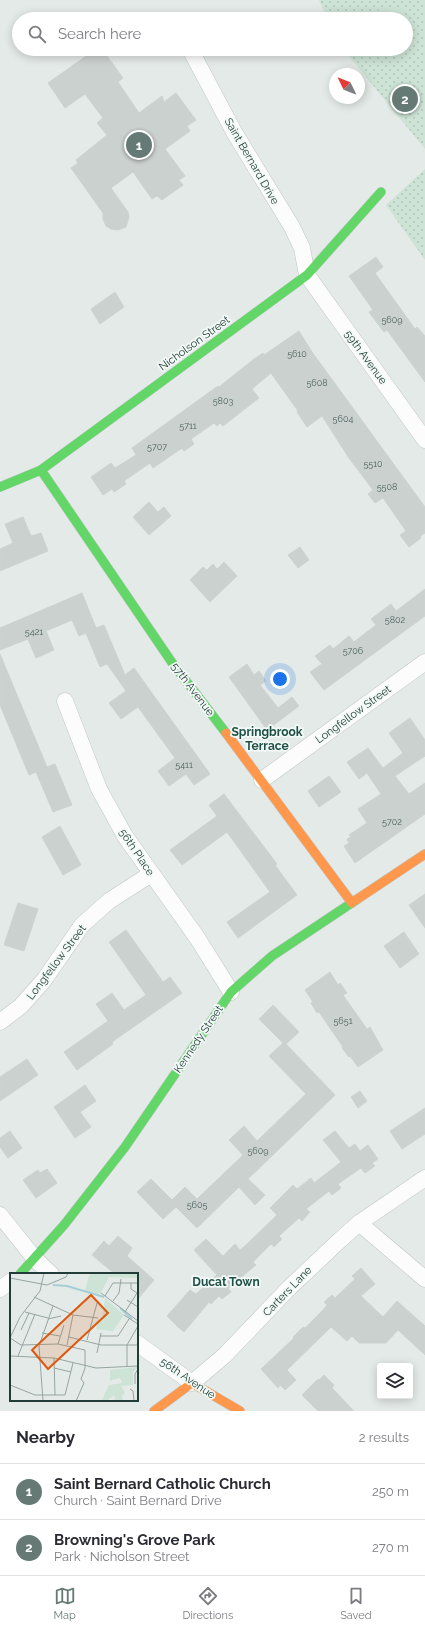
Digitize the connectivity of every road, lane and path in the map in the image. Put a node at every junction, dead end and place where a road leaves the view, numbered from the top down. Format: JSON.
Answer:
{"nodes":[{"id":1,"x":194,"y":56,"type":"edge"},
{"id":2,"x":382,"y":192,"type":"dead end"},
{"id":3,"x":307,"y":275,"type":"junction"},
{"id":4,"x":425,"y":440,"type":"edge"},
{"id":5,"x":41,"y":470,"type":"junction"},
{"id":6,"x":0,"y":487,"type":"edge"},
{"id":7,"x":425,"y":662,"type":"edge"},
{"id":8,"x":65,"y":701,"type":"dead end"},
{"id":9,"x":262,"y":780,"type":"junction"},
{"id":10,"x":425,"y":854,"type":"edge"},
{"id":11,"x":151,"y":874,"type":"junction"},
{"id":12,"x":352,"y":903,"type":"junction"},
{"id":13,"x":231,"y":992,"type":"junction"},
{"id":14,"x":0,"y":1022,"type":"edge"},
{"id":15,"x":425,"y":1178,"type":"edge"},
{"id":16,"x":0,"y":1215,"type":"edge"},
{"id":17,"x":359,"y":1223,"type":"junction"},
{"id":18,"x":35,"y":1259,"type":"junction"},
{"id":19,"x":21,"y":1273,"type":"edge"},
{"id":20,"x":50,"y":1273,"type":"edge"},
{"id":21,"x":425,"y":1278,"type":"edge"},
{"id":22,"x":10,"y":1282,"type":"edge"},
{"id":23,"x":0,"y":1289,"type":"edge"},
{"id":24,"x":138,"y":1344,"type":"edge"},
{"id":25,"x":192,"y":1383,"type":"junction"},
{"id":26,"x":154,"y":1411,"type":"edge"},
{"id":27,"x":240,"y":1411,"type":"edge"}],
"edges":[{"from":1,"to":3,"type":"street","name":"Saint Bernard Drive"},
{"from":2,"to":3,"type":"street","name":"Nicholson Street"},
{"from":3,"to":4,"type":"street","name":"59th Avenue"},
{"from":3,"to":5,"type":"street","name":"Nicholson Street"},
{"from":5,"to":6,"type":"street","name":"Nicholson Street"},
{"from":5,"to":9,"type":"street","name":"57th Avenue"},
{"from":7,"to":9,"type":"street","name":"Longfellow Street"},
{"from":8,"to":11,"type":"street","name":"56th Place"},
{"from":9,"to":12,"type":"street","name":"57th Avenue"},
{"from":10,"to":12,"type":"street","name":"Kennedy Street"},
{"from":11,"to":13,"type":"street","name":"56th Place"},
{"from":11,"to":14,"type":"street","name":"Longfellow Street"},
{"from":12,"to":13,"type":"street","name":"Kennedy Street"},
{"from":13,"to":18,"type":"street","name":"Kennedy Street"},
{"from":15,"to":17,"type":"street","name":"Carters Lane"},
{"from":16,"to":18,"type":"street"},
{"from":17,"to":21,"type":"street"},
{"from":17,"to":25,"type":"street","name":"Carters Lane"},
{"from":18,"to":19,"type":"street","name":"Kennedy Street"},
{"from":18,"to":20,"type":"street"},
{"from":22,"to":23,"type":"street"},
{"from":24,"to":25,"type":"street","name":"56th Avenue"},
{"from":25,"to":26,"type":"street","name":"Carters Lane"},
{"from":25,"to":27,"type":"street","name":"56th Avenue"}]}
